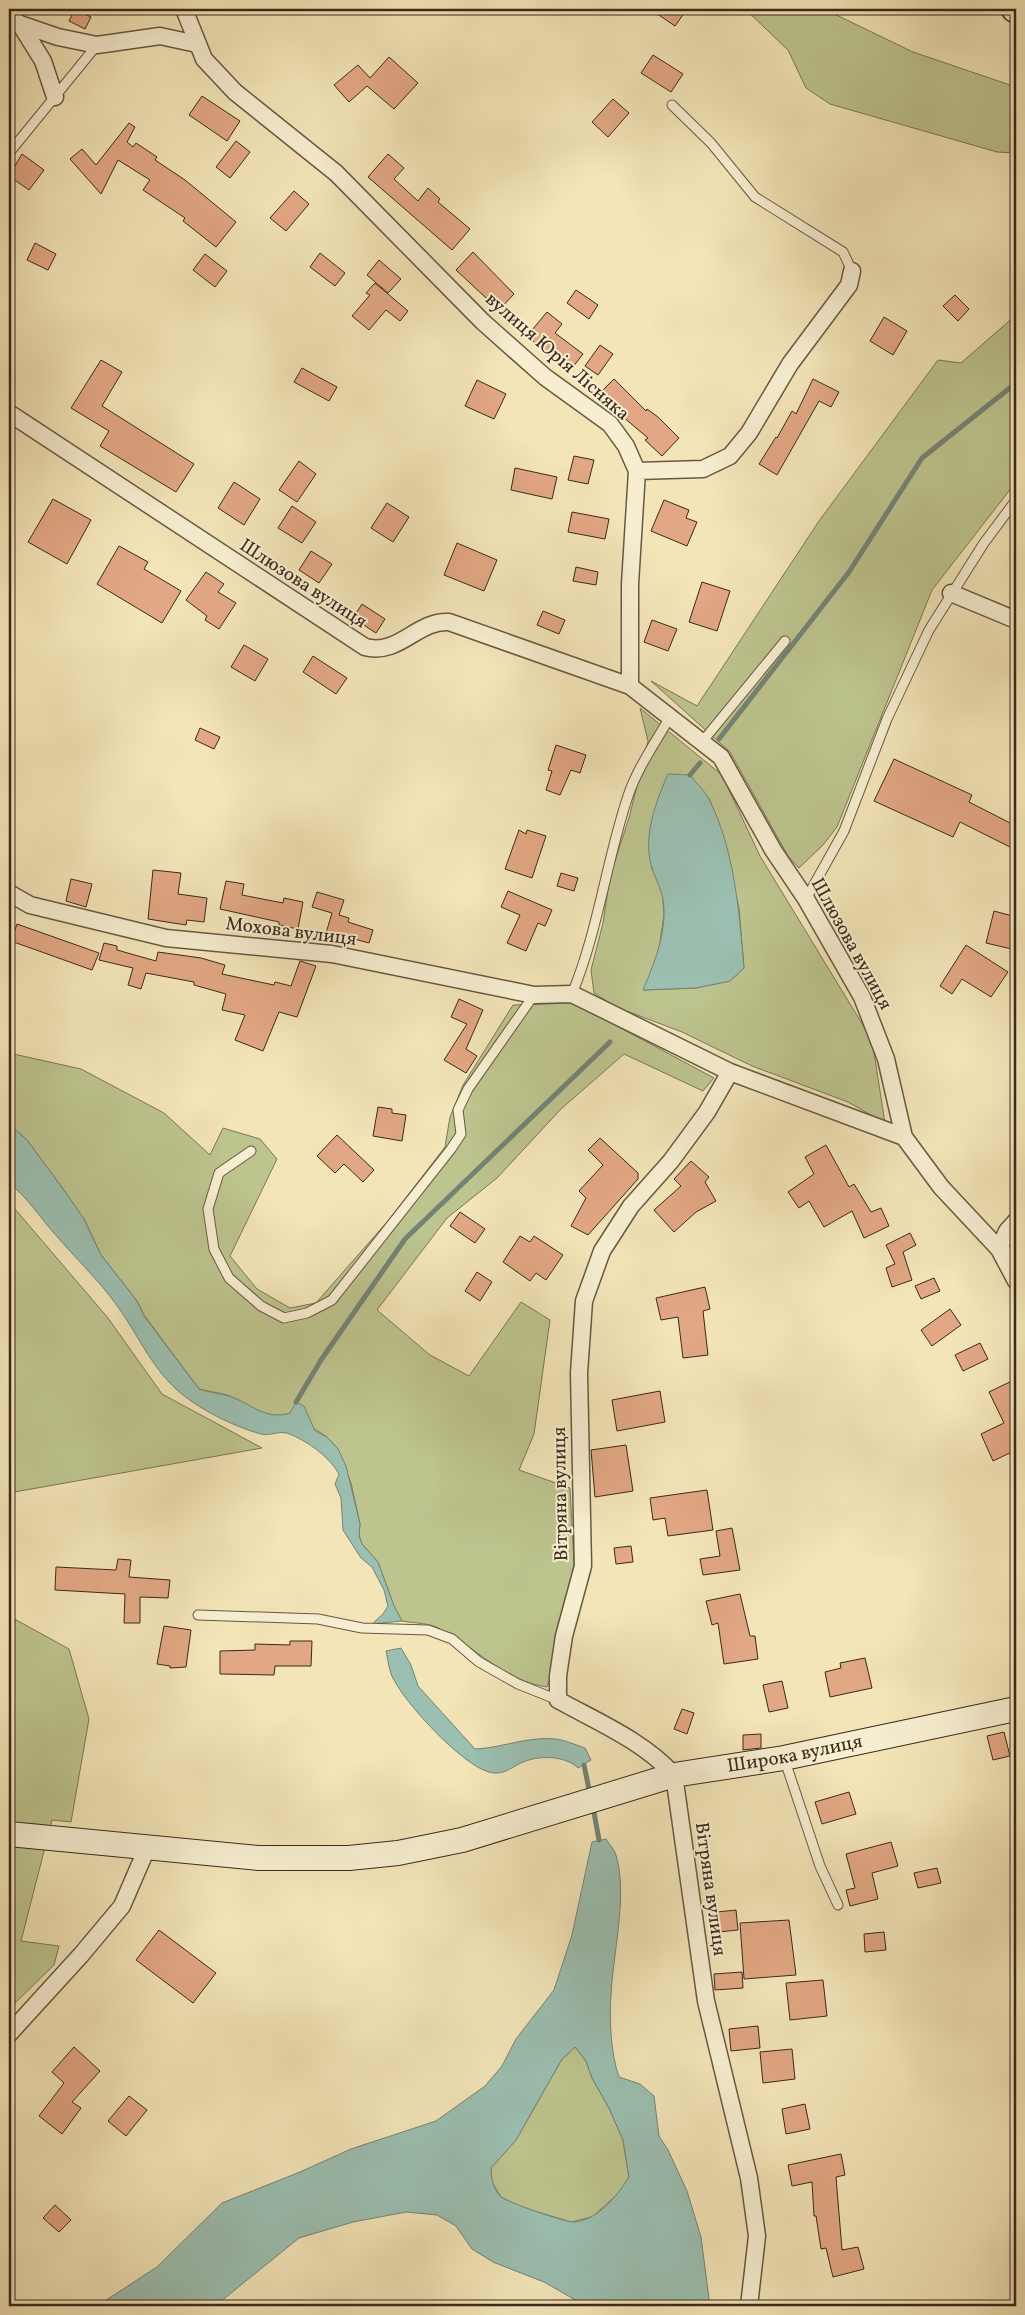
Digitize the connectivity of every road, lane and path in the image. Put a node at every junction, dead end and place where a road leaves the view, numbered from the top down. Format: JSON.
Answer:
{"nodes":[{"id":1,"x":184,"y":9,"type":"edge"},
{"id":2,"x":14,"y":20,"type":"edge"},
{"id":3,"x":197,"y":44,"type":"junction"},
{"id":4,"x":97,"y":45,"type":"junction"},
{"id":5,"x":55,"y":97,"type":"junction"},
{"id":6,"x":672,"y":105,"type":"dead end"},
{"id":7,"x":9,"y":153,"type":"edge"},
{"id":8,"x":852,"y":271,"type":"joint"},
{"id":9,"x":9,"y":413,"type":"edge"},
{"id":10,"x":637,"y":471,"type":"junction"},
{"id":11,"x":1016,"y":500,"type":"edge"},
{"id":12,"x":951,"y":593,"type":"junction"},
{"id":13,"x":1016,"y":620,"type":"edge"},
{"id":14,"x":785,"y":641,"type":"dead end"},
{"id":15,"x":630,"y":686,"type":"junction"},
{"id":16,"x":670,"y":717,"type":"junction"},
{"id":17,"x":702,"y":742,"type":"junction"},
{"id":18,"x":9,"y":893,"type":"edge"},
{"id":19,"x":806,"y":899,"type":"junction"},
{"id":20,"x":572,"y":994,"type":"junction"},
{"id":21,"x":534,"y":995,"type":"junction"},
{"id":22,"x":730,"y":1072,"type":"junction"},
{"id":23,"x":904,"y":1137,"type":"junction"},
{"id":24,"x":251,"y":1151,"type":"dead end"},
{"id":25,"x":1016,"y":1221,"type":"edge"},
{"id":26,"x":999,"y":1249,"type":"junction"},
{"id":27,"x":1016,"y":1261,"type":"edge"},
{"id":28,"x":1016,"y":1281,"type":"edge"},
{"id":29,"x":198,"y":1615,"type":"dead end"},
{"id":30,"x":558,"y":1700,"type":"junction"},
{"id":31,"x":1016,"y":1709,"type":"edge"},
{"id":32,"x":784,"y":1758,"type":"junction"},
{"id":33,"x":674,"y":1775,"type":"junction"},
{"id":34,"x":9,"y":1834,"type":"edge"},
{"id":35,"x":147,"y":1848,"type":"junction"},
{"id":36,"x":838,"y":1905,"type":"dead end"},
{"id":37,"x":9,"y":2034,"type":"edge"},
{"id":38,"x":749,"y":2306,"type":"edge"}],
"edges":[{"from":1,"to":3,"type":"street","name":"вулиця Юрія Лісняка"},
{"from":2,"to":4,"type":"street"},
{"from":2,"to":5,"type":"street"},
{"from":3,"to":4,"type":"street"},
{"from":3,"to":10,"type":"street","name":"вулиця Юрія Лісняка"},
{"from":4,"to":5,"type":"lane"},
{"from":5,"to":7,"type":"lane"},
{"from":6,"to":8,"type":"lane"},
{"from":8,"to":10,"type":"street"},
{"from":9,"to":15,"type":"street","name":"Шлюзова вулиця"},
{"from":10,"to":15,"type":"street"},
{"from":11,"to":12,"type":"lane"},
{"from":12,"to":13,"type":"street"},
{"from":12,"to":19,"type":"lane"},
{"from":14,"to":17,"type":"lane"},
{"from":15,"to":16,"type":"street","name":"Шлюзова вулиця"},
{"from":16,"to":17,"type":"street","name":"Шлюзова вулиця"},
{"from":16,"to":20,"type":"lane"},
{"from":17,"to":19,"type":"street","name":"Шлюзова вулиця"},
{"from":18,"to":21,"type":"street","name":"Мохова вулиця"},
{"from":19,"to":23,"type":"street","name":"Шлюзова вулиця"},
{"from":20,"to":21,"type":"street","name":"Мохова вулиця"},
{"from":20,"to":22,"type":"street"},
{"from":21,"to":24,"type":"lane"},
{"from":22,"to":23,"type":"street"},
{"from":22,"to":30,"type":"street","name":"Вітряна вулиця"},
{"from":23,"to":26,"type":"street","name":"Шлюзова вулиця"},
{"from":25,"to":26,"type":"street"},
{"from":26,"to":27,"type":"street"},
{"from":26,"to":28,"type":"street","name":"Шлюзова вулиця"},
{"from":29,"to":30,"type":"lane"},
{"from":30,"to":33,"type":"street"},
{"from":31,"to":32,"type":"main road","name":"Широка вулиця"},
{"from":32,"to":33,"type":"main road","name":"Широка вулиця"},
{"from":32,"to":36,"type":"lane"},
{"from":33,"to":35,"type":"main road","name":"Широка вулиця"},
{"from":33,"to":38,"type":"street","name":"Вітряна вулиця"},
{"from":34,"to":35,"type":"main road","name":"Широка вулиця"},
{"from":35,"to":37,"type":"street"}]}
